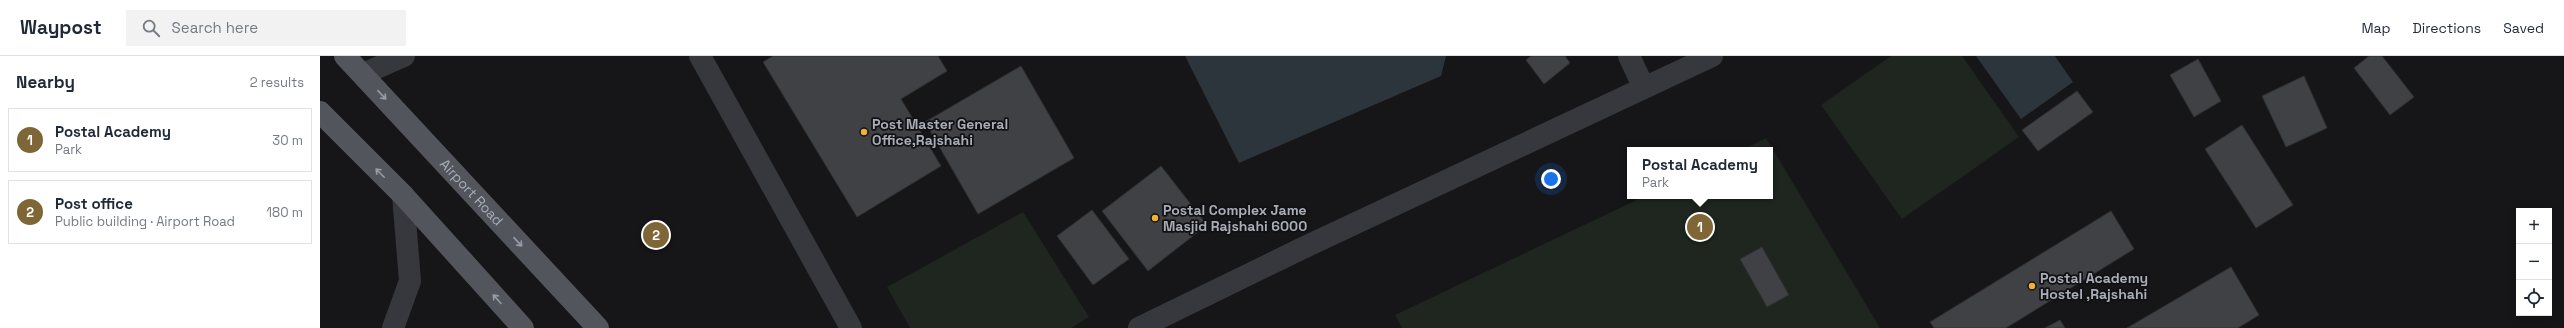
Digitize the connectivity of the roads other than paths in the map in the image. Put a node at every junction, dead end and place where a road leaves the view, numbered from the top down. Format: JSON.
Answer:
{"nodes":[{"id":1,"x":346,"y":56,"type":"edge"},
{"id":2,"x":404,"y":56,"type":"edge"},
{"id":3,"x":700,"y":56,"type":"edge"},
{"id":4,"x":1629,"y":56,"type":"edge"},
{"id":5,"x":1712,"y":56,"type":"edge"},
{"id":6,"x":362,"y":74,"type":"junction"},
{"id":7,"x":1644,"y":88,"type":"junction"},
{"id":8,"x":320,"y":112,"type":"edge"},
{"id":9,"x":403,"y":196,"type":"junction"},
{"id":10,"x":393,"y":328,"type":"edge"},
{"id":11,"x":523,"y":328,"type":"edge"},
{"id":12,"x":598,"y":328,"type":"edge"},
{"id":13,"x":851,"y":328,"type":"edge"},
{"id":14,"x":1139,"y":328,"type":"edge"}],
"edges":[{"from":1,"to":6,"type":"main road","name":"Airport Road"},
{"from":2,"to":6,"type":"street"},
{"from":3,"to":13,"type":"street"},
{"from":4,"to":7,"type":"street"},
{"from":5,"to":7,"type":"street"},
{"from":6,"to":12,"type":"main road","name":"Airport Road","one_way":true},
{"from":7,"to":14,"type":"street"},
{"from":9,"to":8,"type":"main road","one_way":true},
{"from":9,"to":10,"type":"street"},
{"from":11,"to":9,"type":"main road","one_way":true}]}
